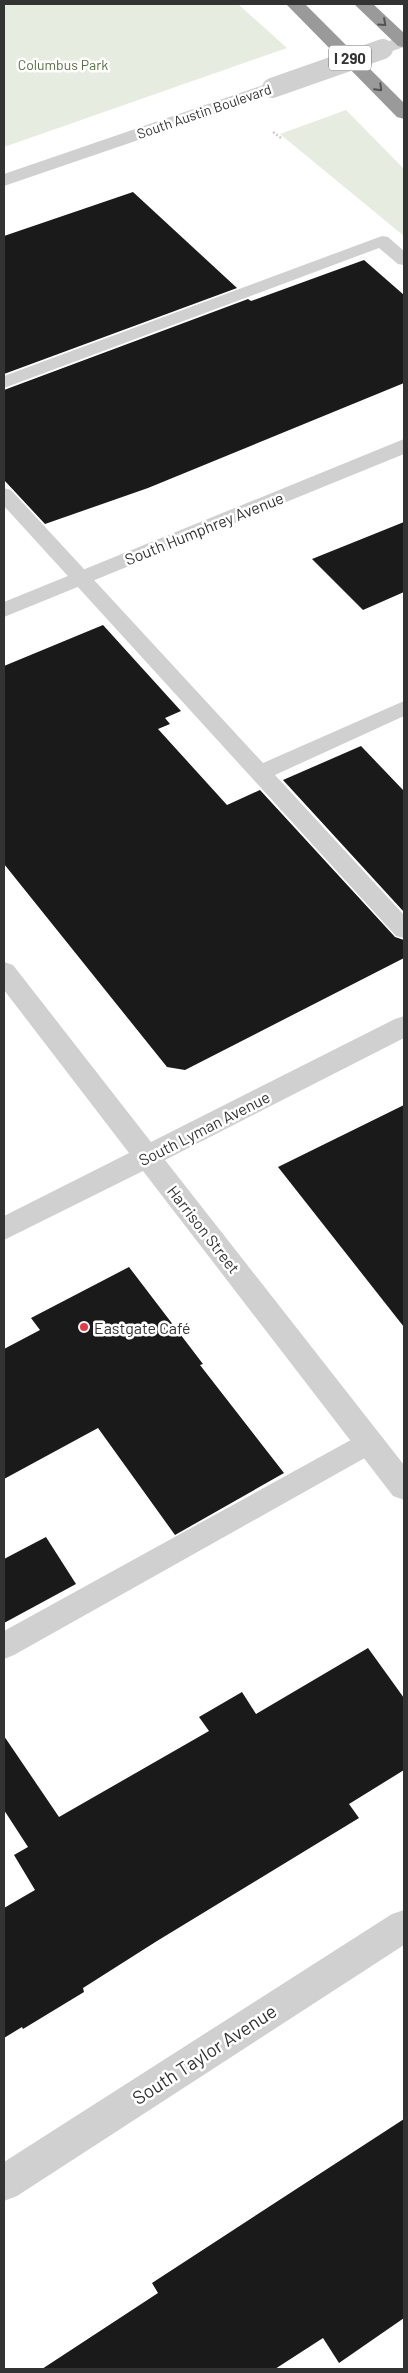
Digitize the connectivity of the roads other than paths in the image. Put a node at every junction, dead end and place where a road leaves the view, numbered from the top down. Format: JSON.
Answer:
{"nodes":[{"id":1,"x":295,"y":4,"type":"edge"},
{"id":2,"x":363,"y":4,"type":"edge"},
{"id":3,"x":404,"y":42,"type":"edge"},
{"id":4,"x":404,"y":113,"type":"edge"},
{"id":5,"x":4,"y":180,"type":"edge"},
{"id":6,"x":404,"y":260,"type":"edge"},
{"id":7,"x":4,"y":382,"type":"edge"},
{"id":8,"x":404,"y":446,"type":"edge"},
{"id":9,"x":4,"y":494,"type":"edge"},
{"id":10,"x":81,"y":578,"type":"junction"},
{"id":11,"x":4,"y":610,"type":"edge"},
{"id":12,"x":404,"y":708,"type":"edge"},
{"id":13,"x":260,"y":772,"type":"junction"},
{"id":14,"x":404,"y":930,"type":"edge"},
{"id":15,"x":4,"y":972,"type":"edge"},
{"id":16,"x":404,"y":1026,"type":"edge"},
{"id":17,"x":148,"y":1157,"type":"junction"},
{"id":18,"x":4,"y":1229,"type":"edge"},
{"id":19,"x":369,"y":1442,"type":"junction"},
{"id":20,"x":404,"y":1487,"type":"edge"},
{"id":21,"x":4,"y":1646,"type":"edge"},
{"id":22,"x":404,"y":1926,"type":"edge"},
{"id":23,"x":4,"y":2183,"type":"edge"}],
"edges":[{"from":1,"to":4,"type":"highway","number":"I 290","one_way":true},
{"from":2,"to":3,"type":"highway","one_way":true},
{"from":3,"to":5,"type":"street","name":"South Austin Boulevard","bridge":true},
{"from":6,"to":7,"type":"lane"},
{"from":8,"to":10,"type":"street","name":"South Humphrey Avenue"},
{"from":9,"to":10,"type":"lane"},
{"from":10,"to":11,"type":"street","name":"South Humphrey Avenue"},
{"from":10,"to":13,"type":"lane"},
{"from":12,"to":13,"type":"lane"},
{"from":13,"to":14,"type":"lane"},
{"from":15,"to":17,"type":"street","name":"Harrison Street"},
{"from":16,"to":17,"type":"street","name":"South Lyman Avenue"},
{"from":17,"to":18,"type":"street","name":"South Lyman Avenue"},
{"from":17,"to":19,"type":"street","name":"Harrison Street"},
{"from":19,"to":20,"type":"street","name":"Harrison Street"},
{"from":19,"to":21,"type":"lane"},
{"from":22,"to":23,"type":"street","name":"South Taylor Avenue"}]}
